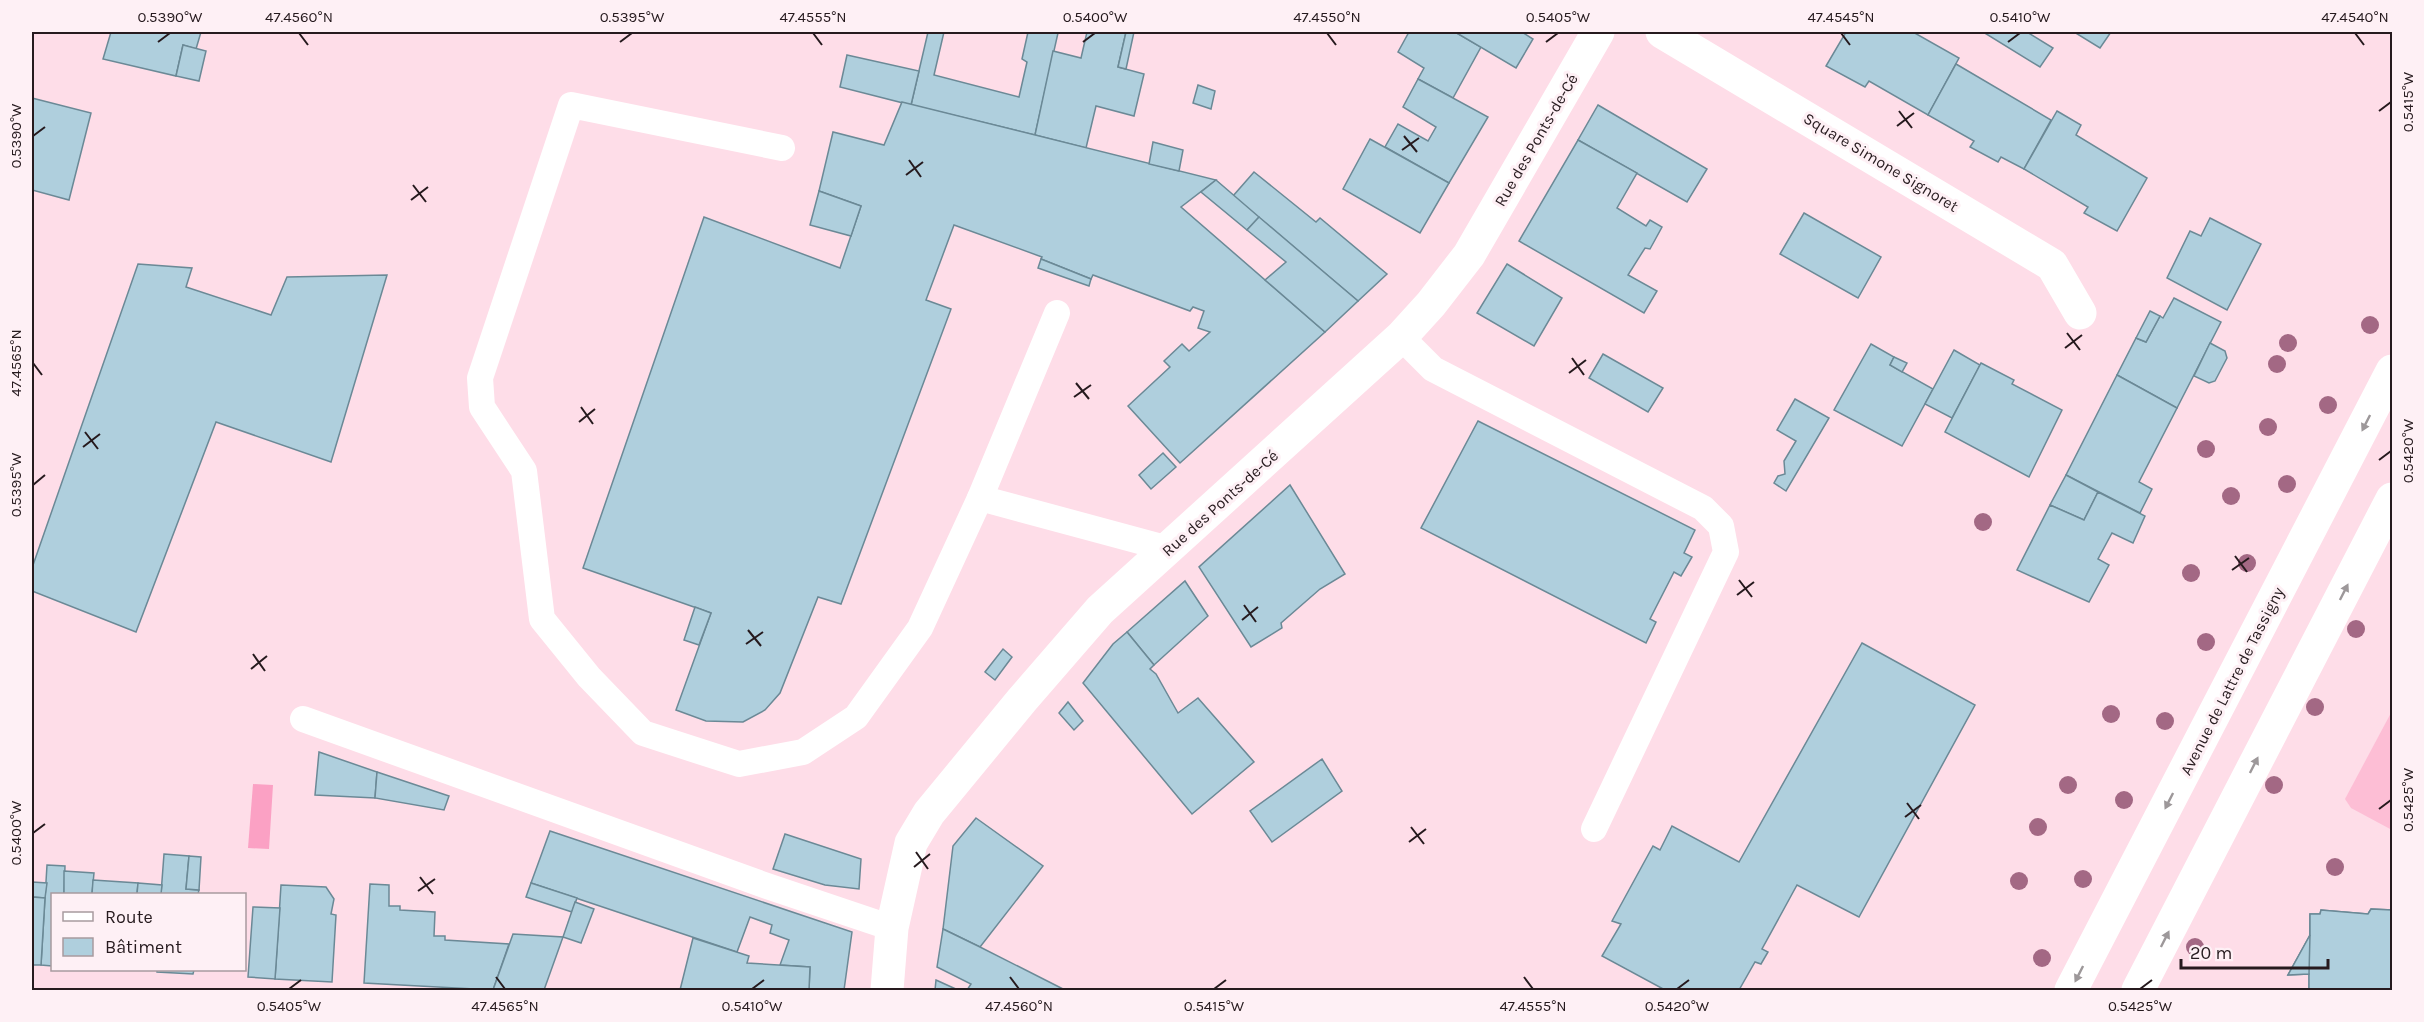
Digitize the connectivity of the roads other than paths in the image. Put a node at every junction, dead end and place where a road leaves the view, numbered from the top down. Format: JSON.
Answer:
{"nodes":[{"id":1,"x":1598,"y":32,"type":"edge"},
{"id":2,"x":1662,"y":32,"type":"edge"},
{"id":3,"x":782,"y":148,"type":"dead end"},
{"id":4,"x":1058,"y":313,"type":"dead end"},
{"id":5,"x":2080,"y":313,"type":"dead end"},
{"id":6,"x":1401,"y":337,"type":"junction"},
{"id":7,"x":2392,"y":371,"type":"edge"},
{"id":8,"x":980,"y":498,"type":"junction"},
{"id":9,"x":2392,"y":498,"type":"edge"},
{"id":10,"x":1169,"y":549,"type":"junction"},
{"id":11,"x":303,"y":719,"type":"dead end"},
{"id":12,"x":1594,"y":829,"type":"dead end"},
{"id":13,"x":892,"y":928,"type":"junction"},
{"id":14,"x":887,"y":990,"type":"edge"},
{"id":15,"x":2071,"y":990,"type":"edge"},
{"id":16,"x":2138,"y":990,"type":"edge"}],
"edges":[{"from":1,"to":6,"type":"street","name":"Rue des Ponts-de-Cé"},
{"from":2,"to":5,"type":"street","name":"Square Simone Signoret"},
{"from":3,"to":8,"type":"lane"},
{"from":4,"to":8,"type":"lane"},
{"from":6,"to":10,"type":"street","name":"Rue des Ponts-de-Cé"},
{"from":6,"to":12,"type":"lane"},
{"from":7,"to":15,"type":"street","name":"Avenue de Lattre de Tassigny","one_way":true},
{"from":8,"to":10,"type":"lane"},
{"from":16,"to":9,"type":"street","one_way":true},
{"from":10,"to":13,"type":"street","name":"Rue des Ponts-de-Cé"},
{"from":11,"to":13,"type":"lane"},
{"from":13,"to":14,"type":"street","name":"Rue des Ponts-de-Cé"}]}
